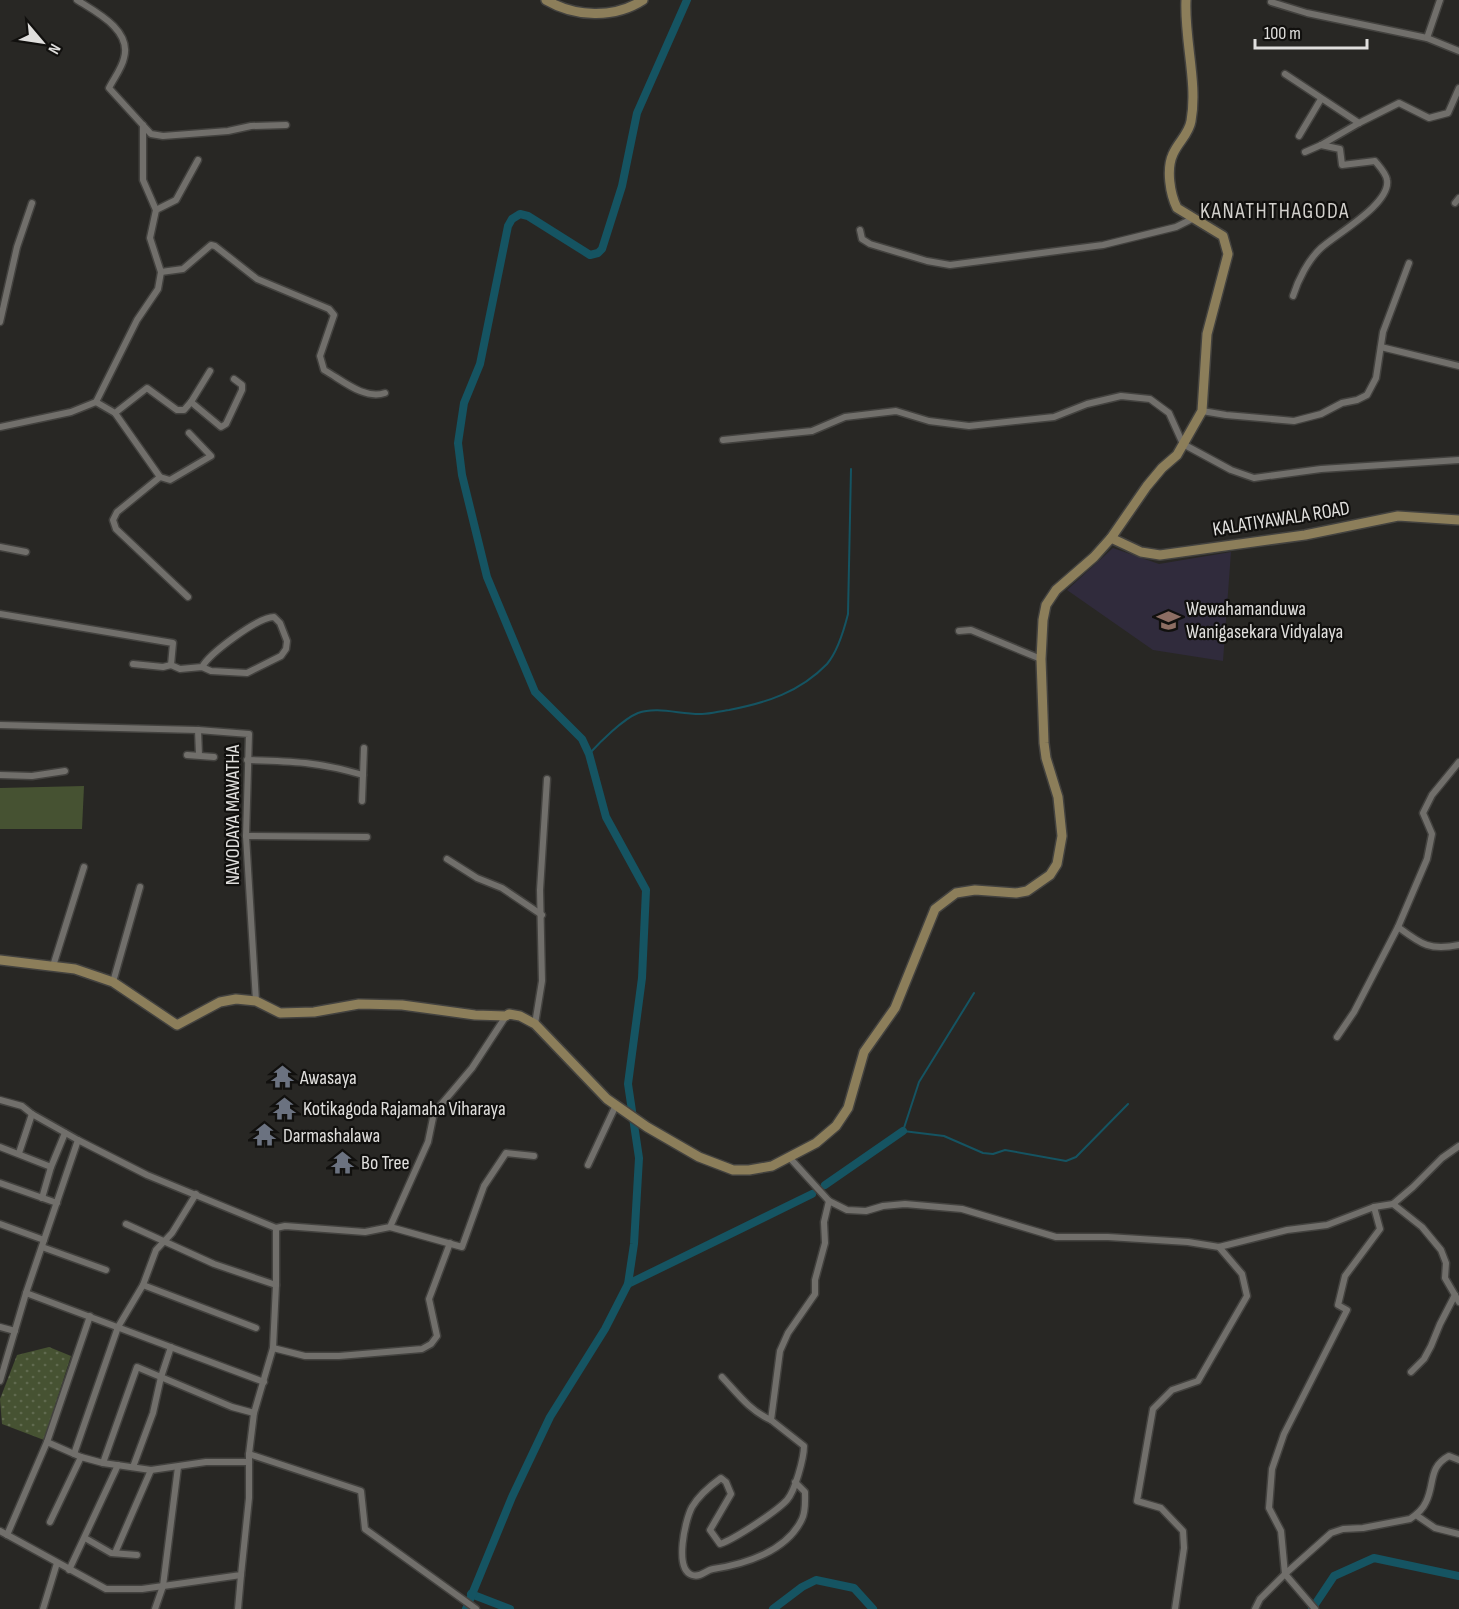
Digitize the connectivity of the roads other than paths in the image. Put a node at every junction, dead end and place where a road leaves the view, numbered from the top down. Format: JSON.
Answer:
{"nodes":[{"id":1,"x":77,"y":0,"type":"edge"},
{"id":2,"x":546,"y":0,"type":"edge"},
{"id":3,"x":643,"y":0,"type":"edge"},
{"id":4,"x":1186,"y":0,"type":"edge"},
{"id":5,"x":1440,"y":0,"type":"edge"},
{"id":6,"x":1270,"y":1,"type":"edge"},
{"id":7,"x":1427,"y":38,"type":"junction"},
{"id":8,"x":1459,"y":51,"type":"edge"},
{"id":9,"x":1285,"y":74,"type":"dead end"},
{"id":10,"x":1459,"y":88,"type":"edge"},
{"id":11,"x":1322,"y":99,"type":"junction"},
{"id":12,"x":1359,"y":123,"type":"junction"},
{"id":13,"x":285,"y":124,"type":"dead end"},
{"id":14,"x":143,"y":125,"type":"junction"},
{"id":15,"x":1299,"y":136,"type":"dead end"},
{"id":16,"x":1321,"y":145,"type":"junction"},
{"id":17,"x":1305,"y":152,"type":"dead end"},
{"id":18,"x":198,"y":160,"type":"dead end"},
{"id":19,"x":32,"y":203,"type":"dead end"},
{"id":20,"x":156,"y":210,"type":"junction"},
{"id":21,"x":1194,"y":218,"type":"junction"},
{"id":22,"x":860,"y":230,"type":"dead end"},
{"id":23,"x":1409,"y":263,"type":"dead end"},
{"id":24,"x":161,"y":272,"type":"junction"},
{"id":25,"x":1293,"y":296,"type":"dead end"},
{"id":26,"x":0,"y":322,"type":"edge"},
{"id":27,"x":1381,"y":347,"type":"junction"},
{"id":28,"x":1459,"y":366,"type":"edge"},
{"id":29,"x":210,"y":371,"type":"dead end"},
{"id":30,"x":234,"y":379,"type":"dead end"},
{"id":31,"x":385,"y":393,"type":"dead end"},
{"id":32,"x":96,"y":402,"type":"junction"},
{"id":33,"x":191,"y":402,"type":"junction"},
{"id":34,"x":1202,"y":411,"type":"junction"},
{"id":35,"x":115,"y":413,"type":"junction"},
{"id":36,"x":0,"y":427,"type":"edge"},
{"id":37,"x":189,"y":433,"type":"dead end"},
{"id":38,"x":723,"y":440,"type":"dead end"},
{"id":39,"x":1184,"y":444,"type":"junction"},
{"id":40,"x":1459,"y":460,"type":"edge"},
{"id":41,"x":160,"y":477,"type":"junction"},
{"id":42,"x":1459,"y":520,"type":"edge"},
{"id":43,"x":1111,"y":538,"type":"junction"},
{"id":44,"x":0,"y":547,"type":"edge"},
{"id":45,"x":26,"y":552,"type":"dead end"},
{"id":46,"x":188,"y":597,"type":"dead end"},
{"id":47,"x":0,"y":614,"type":"edge"},
{"id":48,"x":959,"y":631,"type":"dead end"},
{"id":49,"x":1041,"y":659,"type":"junction"},
{"id":50,"x":133,"y":664,"type":"dead end"},
{"id":51,"x":171,"y":665,"type":"junction"},
{"id":52,"x":202,"y":667,"type":"junction"},
{"id":53,"x":0,"y":725,"type":"edge"},
{"id":54,"x":198,"y":730,"type":"junction"},
{"id":55,"x":364,"y":748,"type":"dead end"},
{"id":56,"x":187,"y":755,"type":"dead end"},
{"id":57,"x":199,"y":755,"type":"junction"},
{"id":58,"x":214,"y":757,"type":"dead end"},
{"id":59,"x":247,"y":760,"type":"junction"},
{"id":60,"x":1459,"y":762,"type":"edge"},
{"id":61,"x":65,"y":771,"type":"dead end"},
{"id":62,"x":0,"y":775,"type":"edge"},
{"id":63,"x":363,"y":775,"type":"junction"},
{"id":64,"x":547,"y":779,"type":"dead end"},
{"id":65,"x":362,"y":801,"type":"dead end"},
{"id":66,"x":246,"y":836,"type":"junction"},
{"id":67,"x":367,"y":837,"type":"dead end"},
{"id":68,"x":447,"y":859,"type":"dead end"},
{"id":69,"x":84,"y":867,"type":"dead end"},
{"id":70,"x":140,"y":887,"type":"dead end"},
{"id":71,"x":542,"y":915,"type":"junction"},
{"id":72,"x":1398,"y":927,"type":"junction"},
{"id":73,"x":1459,"y":945,"type":"edge"},
{"id":74,"x":0,"y":960,"type":"edge"},
{"id":75,"x":53,"y":966,"type":"junction"},
{"id":76,"x":113,"y":982,"type":"junction"},
{"id":77,"x":255,"y":1001,"type":"junction"},
{"id":78,"x":506,"y":1016,"type":"junction"},
{"id":79,"x":535,"y":1024,"type":"junction"},
{"id":80,"x":1337,"y":1037,"type":"dead end"},
{"id":81,"x":0,"y":1100,"type":"edge"},
{"id":82,"x":616,"y":1105,"type":"junction"},
{"id":83,"x":32,"y":1114,"type":"junction"},
{"id":84,"x":65,"y":1133,"type":"junction"},
{"id":85,"x":78,"y":1140,"type":"junction"},
{"id":86,"x":1459,"y":1146,"type":"edge"},
{"id":87,"x":0,"y":1147,"type":"edge"},
{"id":88,"x":19,"y":1153,"type":"junction"},
{"id":89,"x":534,"y":1156,"type":"dead end"},
{"id":90,"x":789,"y":1157,"type":"junction"},
{"id":91,"x":588,"y":1165,"type":"dead end"},
{"id":92,"x":51,"y":1167,"type":"junction"},
{"id":93,"x":0,"y":1183,"type":"edge"},
{"id":94,"x":196,"y":1194,"type":"junction"},
{"id":95,"x":42,"y":1198,"type":"junction"},
{"id":96,"x":829,"y":1201,"type":"junction"},
{"id":97,"x":57,"y":1203,"type":"junction"},
{"id":98,"x":1393,"y":1204,"type":"junction"},
{"id":99,"x":1374,"y":1207,"type":"junction"},
{"id":100,"x":0,"y":1224,"type":"edge"},
{"id":101,"x":126,"y":1224,"type":"dead end"},
{"id":102,"x":390,"y":1227,"type":"junction"},
{"id":103,"x":276,"y":1228,"type":"junction"},
{"id":104,"x":45,"y":1240,"type":"junction"},
{"id":105,"x":165,"y":1243,"type":"junction"},
{"id":106,"x":450,"y":1243,"type":"junction"},
{"id":107,"x":42,"y":1247,"type":"junction"},
{"id":108,"x":1219,"y":1247,"type":"junction"},
{"id":109,"x":106,"y":1270,"type":"dead end"},
{"id":110,"x":143,"y":1285,"type":"junction"},
{"id":111,"x":276,"y":1285,"type":"junction"},
{"id":112,"x":26,"y":1293,"type":"junction"},
{"id":113,"x":1455,"y":1295,"type":"junction"},
{"id":114,"x":1459,"y":1302,"type":"edge"},
{"id":115,"x":90,"y":1316,"type":"junction"},
{"id":116,"x":0,"y":1327,"type":"edge"},
{"id":117,"x":118,"y":1327,"type":"junction"},
{"id":118,"x":256,"y":1328,"type":"dead end"},
{"id":119,"x":15,"y":1331,"type":"junction"},
{"id":120,"x":171,"y":1347,"type":"junction"},
{"id":121,"x":273,"y":1348,"type":"junction"},
{"id":122,"x":1411,"y":1372,"type":"dead end"},
{"id":123,"x":161,"y":1377,"type":"junction"},
{"id":124,"x":722,"y":1377,"type":"dead end"},
{"id":125,"x":0,"y":1381,"type":"edge"},
{"id":126,"x":264,"y":1382,"type":"junction"},
{"id":127,"x":254,"y":1413,"type":"junction"},
{"id":128,"x":771,"y":1420,"type":"junction"},
{"id":129,"x":46,"y":1442,"type":"junction"},
{"id":130,"x":249,"y":1454,"type":"junction"},
{"id":131,"x":77,"y":1455,"type":"junction"},
{"id":132,"x":1459,"y":1460,"type":"edge"},
{"id":133,"x":249,"y":1462,"type":"junction"},
{"id":134,"x":103,"y":1463,"type":"junction"},
{"id":135,"x":118,"y":1465,"type":"junction"},
{"id":136,"x":134,"y":1467,"type":"junction"},
{"id":137,"x":178,"y":1467,"type":"junction"},
{"id":138,"x":151,"y":1470,"type":"junction"},
{"id":139,"x":795,"y":1482,"type":"junction"},
{"id":140,"x":1416,"y":1515,"type":"junction"},
{"id":141,"x":50,"y":1522,"type":"dead end"},
{"id":142,"x":0,"y":1532,"type":"edge"},
{"id":143,"x":1459,"y":1534,"type":"edge"},
{"id":144,"x":7,"y":1535,"type":"junction"},
{"id":145,"x":85,"y":1538,"type":"junction"},
{"id":146,"x":115,"y":1553,"type":"junction"},
{"id":147,"x":137,"y":1555,"type":"dead end"},
{"id":148,"x":57,"y":1563,"type":"junction"},
{"id":149,"x":69,"y":1570,"type":"junction"},
{"id":150,"x":241,"y":1575,"type":"junction"},
{"id":151,"x":1285,"y":1575,"type":"junction"},
{"id":152,"x":163,"y":1587,"type":"junction"},
{"id":153,"x":239,"y":1608,"type":"edge"},
{"id":154,"x":474,"y":1608,"type":"edge"},
{"id":155,"x":43,"y":1609,"type":"edge"},
{"id":156,"x":154,"y":1609,"type":"edge"},
{"id":157,"x":1175,"y":1609,"type":"edge"},
{"id":158,"x":1255,"y":1609,"type":"edge"},
{"id":159,"x":1315,"y":1609,"type":"edge"}],
"edges":[{"from":1,"to":14,"type":"street"},
{"from":2,"to":3,"type":"street"},
{"from":4,"to":21,"type":"street"},
{"from":5,"to":7,"type":"street"},
{"from":6,"to":7,"type":"street"},
{"from":7,"to":8,"type":"street"},
{"from":9,"to":11,"type":"street"},
{"from":10,"to":12,"type":"street"},
{"from":11,"to":12,"type":"street"},
{"from":11,"to":15,"type":"street"},
{"from":12,"to":16,"type":"street"},
{"from":13,"to":14,"type":"street"},
{"from":14,"to":20,"type":"street"},
{"from":16,"to":17,"type":"street"},
{"from":16,"to":25,"type":"street"},
{"from":18,"to":20,"type":"street"},
{"from":19,"to":26,"type":"street"},
{"from":20,"to":24,"type":"street"},
{"from":21,"to":22,"type":"street"},
{"from":21,"to":34,"type":"street"},
{"from":23,"to":27,"type":"street"},
{"from":24,"to":31,"type":"street"},
{"from":24,"to":32,"type":"street"},
{"from":27,"to":28,"type":"street"},
{"from":27,"to":34,"type":"street"},
{"from":29,"to":33,"type":"street"},
{"from":30,"to":33,"type":"street"},
{"from":32,"to":35,"type":"street"},
{"from":32,"to":36,"type":"street"},
{"from":33,"to":35,"type":"street"},
{"from":34,"to":39,"type":"street"},
{"from":35,"to":41,"type":"street"},
{"from":37,"to":41,"type":"street"},
{"from":38,"to":39,"type":"street"},
{"from":39,"to":40,"type":"street"},
{"from":39,"to":43,"type":"street"},
{"from":41,"to":46,"type":"street"},
{"from":42,"to":43,"type":"street","name":"KALATIYAWALA ROAD"},
{"from":43,"to":49,"type":"street"},
{"from":44,"to":45,"type":"street"},
{"from":47,"to":51,"type":"street"},
{"from":48,"to":49,"type":"street"},
{"from":49,"to":90,"type":"street"},
{"from":50,"to":51,"type":"street"},
{"from":51,"to":52,"type":"street"},
{"from":52,"to":52,"type":"street"},
{"from":53,"to":54,"type":"street","name":"NAVODAYA MAWATHA"},
{"from":54,"to":57,"type":"street"},
{"from":54,"to":59,"type":"street","name":"NAVODAYA MAWATHA"},
{"from":55,"to":63,"type":"street"},
{"from":56,"to":57,"type":"street"},
{"from":57,"to":58,"type":"street"},
{"from":59,"to":63,"type":"street"},
{"from":59,"to":66,"type":"street","name":"NAVODAYA MAWATHA"},
{"from":60,"to":72,"type":"street"},
{"from":61,"to":62,"type":"street"},
{"from":63,"to":65,"type":"street"},
{"from":64,"to":71,"type":"street"},
{"from":66,"to":67,"type":"street"},
{"from":66,"to":77,"type":"street","name":"NAVODAYA MAWATHA"},
{"from":68,"to":71,"type":"street"},
{"from":69,"to":75,"type":"street"},
{"from":70,"to":76,"type":"street"},
{"from":71,"to":79,"type":"street"},
{"from":72,"to":73,"type":"street"},
{"from":72,"to":80,"type":"street"},
{"from":74,"to":75,"type":"street"},
{"from":75,"to":76,"type":"street"},
{"from":76,"to":77,"type":"street"},
{"from":77,"to":78,"type":"street"},
{"from":78,"to":79,"type":"street"},
{"from":78,"to":102,"type":"street"},
{"from":79,"to":82,"type":"street"},
{"from":81,"to":83,"type":"street"},
{"from":82,"to":90,"type":"street"},
{"from":82,"to":91,"type":"street"},
{"from":83,"to":84,"type":"street"},
{"from":83,"to":88,"type":"street"},
{"from":84,"to":85,"type":"street"},
{"from":84,"to":92,"type":"street"},
{"from":85,"to":94,"type":"street"},
{"from":85,"to":97,"type":"street"},
{"from":86,"to":98,"type":"street"},
{"from":87,"to":88,"type":"street"},
{"from":88,"to":92,"type":"street"},
{"from":89,"to":106,"type":"street"},
{"from":90,"to":96,"type":"street"},
{"from":92,"to":95,"type":"street"},
{"from":93,"to":95,"type":"street"},
{"from":94,"to":103,"type":"street"},
{"from":94,"to":105,"type":"street"},
{"from":95,"to":97,"type":"street"},
{"from":96,"to":108,"type":"street"},
{"from":96,"to":128,"type":"street"},
{"from":97,"to":104,"type":"street"},
{"from":98,"to":99,"type":"street"},
{"from":98,"to":113,"type":"street"},
{"from":99,"to":108,"type":"street"},
{"from":99,"to":151,"type":"street"},
{"from":100,"to":104,"type":"street"},
{"from":101,"to":105,"type":"street"},
{"from":102,"to":103,"type":"street"},
{"from":102,"to":106,"type":"street"},
{"from":103,"to":111,"type":"street"},
{"from":104,"to":107,"type":"street"},
{"from":105,"to":110,"type":"street"},
{"from":105,"to":111,"type":"street"},
{"from":106,"to":121,"type":"street"},
{"from":107,"to":109,"type":"street"},
{"from":107,"to":112,"type":"street"},
{"from":108,"to":157,"type":"street"},
{"from":110,"to":117,"type":"street"},
{"from":110,"to":118,"type":"street"},
{"from":111,"to":121,"type":"street"},
{"from":112,"to":115,"type":"street"},
{"from":112,"to":119,"type":"street"},
{"from":113,"to":114,"type":"street"},
{"from":113,"to":122,"type":"street"},
{"from":115,"to":117,"type":"street"},
{"from":115,"to":129,"type":"street"},
{"from":116,"to":119,"type":"street"},
{"from":117,"to":120,"type":"street"},
{"from":117,"to":131,"type":"street"},
{"from":119,"to":125,"type":"street"},
{"from":120,"to":123,"type":"street"},
{"from":120,"to":126,"type":"street"},
{"from":121,"to":126,"type":"street"},
{"from":123,"to":127,"type":"street"},
{"from":123,"to":134,"type":"street"},
{"from":123,"to":136,"type":"street"},
{"from":124,"to":128,"type":"street"},
{"from":126,"to":127,"type":"street"},
{"from":127,"to":130,"type":"street"},
{"from":128,"to":139,"type":"street"},
{"from":129,"to":131,"type":"street"},
{"from":129,"to":144,"type":"street"},
{"from":130,"to":133,"type":"street"},
{"from":130,"to":154,"type":"street"},
{"from":131,"to":134,"type":"street"},
{"from":131,"to":141,"type":"street"},
{"from":132,"to":140,"type":"street"},
{"from":133,"to":137,"type":"street"},
{"from":133,"to":150,"type":"street"},
{"from":134,"to":135,"type":"street"},
{"from":135,"to":136,"type":"street"},
{"from":135,"to":145,"type":"street"},
{"from":136,"to":138,"type":"street"},
{"from":137,"to":138,"type":"street"},
{"from":137,"to":152,"type":"street"},
{"from":138,"to":146,"type":"street"},
{"from":139,"to":139,"type":"street"},
{"from":140,"to":143,"type":"street"},
{"from":140,"to":151,"type":"street"},
{"from":142,"to":144,"type":"street"},
{"from":144,"to":148,"type":"street"},
{"from":145,"to":146,"type":"street"},
{"from":145,"to":149,"type":"street"},
{"from":146,"to":147,"type":"street"},
{"from":148,"to":149,"type":"street"},
{"from":148,"to":155,"type":"street"},
{"from":149,"to":152,"type":"street"},
{"from":150,"to":152,"type":"street"},
{"from":150,"to":153,"type":"street"},
{"from":151,"to":158,"type":"street"},
{"from":151,"to":159,"type":"street"},
{"from":152,"to":156,"type":"street"}]}
